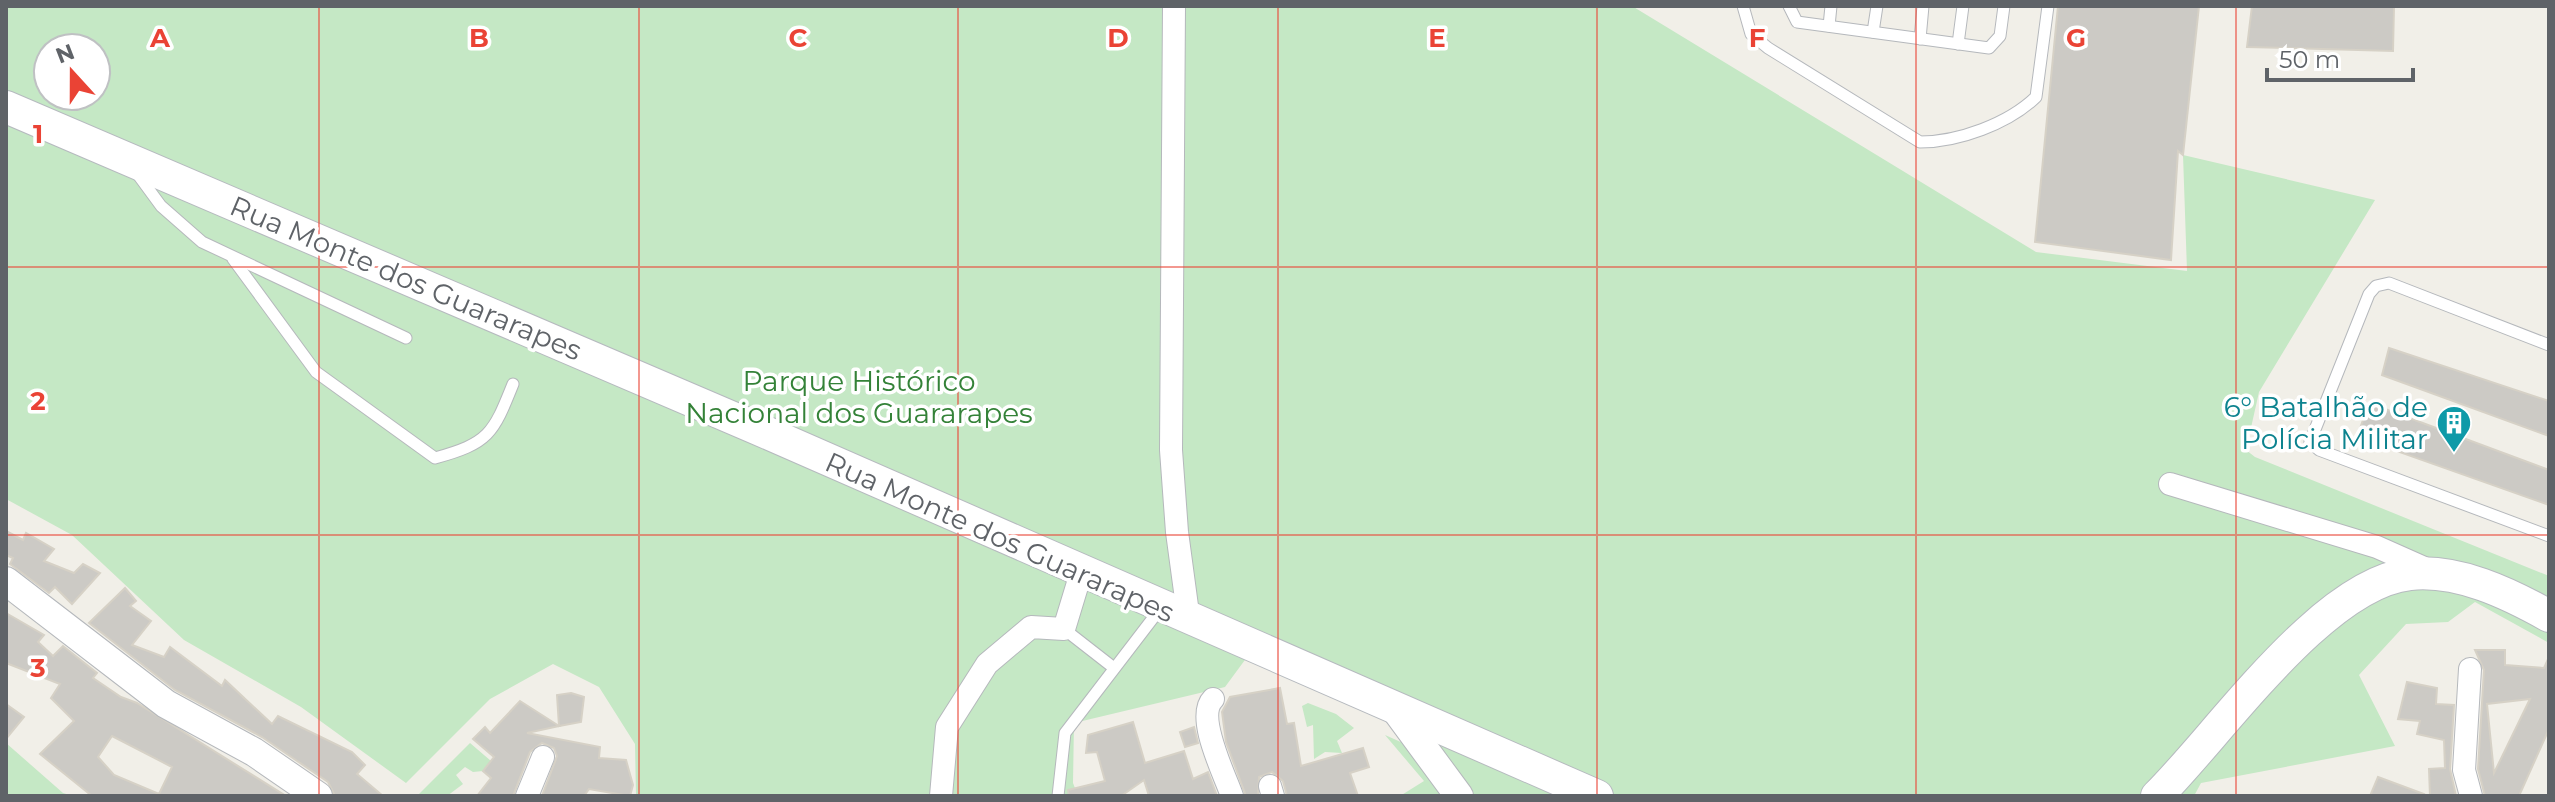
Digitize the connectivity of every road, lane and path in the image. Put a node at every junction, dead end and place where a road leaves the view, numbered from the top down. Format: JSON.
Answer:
{"nodes":[{"id":1,"x":1174,"y":6,"type":"edge"},
{"id":2,"x":1743,"y":6,"type":"edge"},
{"id":3,"x":1789,"y":6,"type":"edge"},
{"id":4,"x":1831,"y":6,"type":"edge"},
{"id":5,"x":1877,"y":6,"type":"edge"},
{"id":6,"x":1923,"y":6,"type":"edge"},
{"id":7,"x":1963,"y":6,"type":"edge"},
{"id":8,"x":2004,"y":6,"type":"edge"},
{"id":9,"x":2048,"y":6,"type":"edge"},
{"id":10,"x":1829,"y":26,"type":"junction"},
{"id":11,"x":1873,"y":32,"type":"junction"},
{"id":12,"x":1920,"y":39,"type":"junction"},
{"id":13,"x":1958,"y":44,"type":"junction"},
{"id":14,"x":6,"y":107,"type":"edge"},
{"id":15,"x":126,"y":159,"type":"junction"},
{"id":16,"x":233,"y":259,"type":"junction"},
{"id":17,"x":406,"y":338,"type":"dead end"},
{"id":18,"x":2549,"y":345,"type":"edge"},
{"id":19,"x":513,"y":384,"type":"dead end"},
{"id":20,"x":2170,"y":484,"type":"dead end"},
{"id":21,"x":2549,"y":536,"type":"edge"},
{"id":22,"x":1081,"y":573,"type":"junction"},
{"id":23,"x":2441,"y":575,"type":"junction"},
{"id":24,"x":6,"y":581,"type":"edge"},
{"id":25,"x":1175,"y":614,"type":"junction"},
{"id":26,"x":2549,"y":616,"type":"edge"},
{"id":27,"x":1064,"y":629,"type":"junction"},
{"id":28,"x":1114,"y":668,"type":"junction"},
{"id":29,"x":2470,"y":669,"type":"dead end"},
{"id":30,"x":1213,"y":699,"type":"dead end"},
{"id":31,"x":1392,"y":705,"type":"junction"},
{"id":32,"x":543,"y":757,"type":"dead end"},
{"id":33,"x":318,"y":796,"type":"edge"},
{"id":34,"x":527,"y":796,"type":"edge"},
{"id":35,"x":941,"y":796,"type":"edge"},
{"id":36,"x":1058,"y":796,"type":"edge"},
{"id":37,"x":1232,"y":796,"type":"edge"},
{"id":38,"x":1459,"y":796,"type":"edge"},
{"id":39,"x":1597,"y":796,"type":"edge"},
{"id":40,"x":2157,"y":796,"type":"edge"},
{"id":41,"x":2471,"y":796,"type":"edge"}],
"edges":[{"from":1,"to":25,"type":"street"},
{"from":2,"to":9,"type":"lane"},
{"from":3,"to":10,"type":"lane"},
{"from":4,"to":10,"type":"lane"},
{"from":5,"to":11,"type":"lane"},
{"from":6,"to":12,"type":"lane"},
{"from":7,"to":13,"type":"lane"},
{"from":8,"to":13,"type":"lane"},
{"from":10,"to":11,"type":"lane"},
{"from":11,"to":12,"type":"lane"},
{"from":12,"to":13,"type":"lane"},
{"from":14,"to":15,"type":"main road","name":"Rua Monte dos Guararapes"},
{"from":15,"to":16,"type":"lane"},
{"from":15,"to":22,"type":"main road","name":"Rua Monte dos Guararapes"},
{"from":16,"to":17,"type":"lane"},
{"from":16,"to":19,"type":"lane"},
{"from":18,"to":21,"type":"lane"},
{"from":20,"to":23,"type":"street"},
{"from":22,"to":25,"type":"main road","name":"Rua Monte dos Guararapes"},
{"from":22,"to":27,"type":"street"},
{"from":23,"to":26,"type":"main road"},
{"from":23,"to":40,"type":"main road"},
{"from":24,"to":33,"type":"street"},
{"from":25,"to":28,"type":"lane"},
{"from":25,"to":31,"type":"main road","name":"Rua Monte dos Guararapes"},
{"from":27,"to":28,"type":"lane"},
{"from":27,"to":35,"type":"street"},
{"from":28,"to":36,"type":"lane"},
{"from":29,"to":41,"type":"street"},
{"from":30,"to":37,"type":"street"},
{"from":31,"to":38,"type":"street"},
{"from":31,"to":39,"type":"main road","name":"Rua Monte dos Guararapes"},
{"from":32,"to":34,"type":"street"}]}
